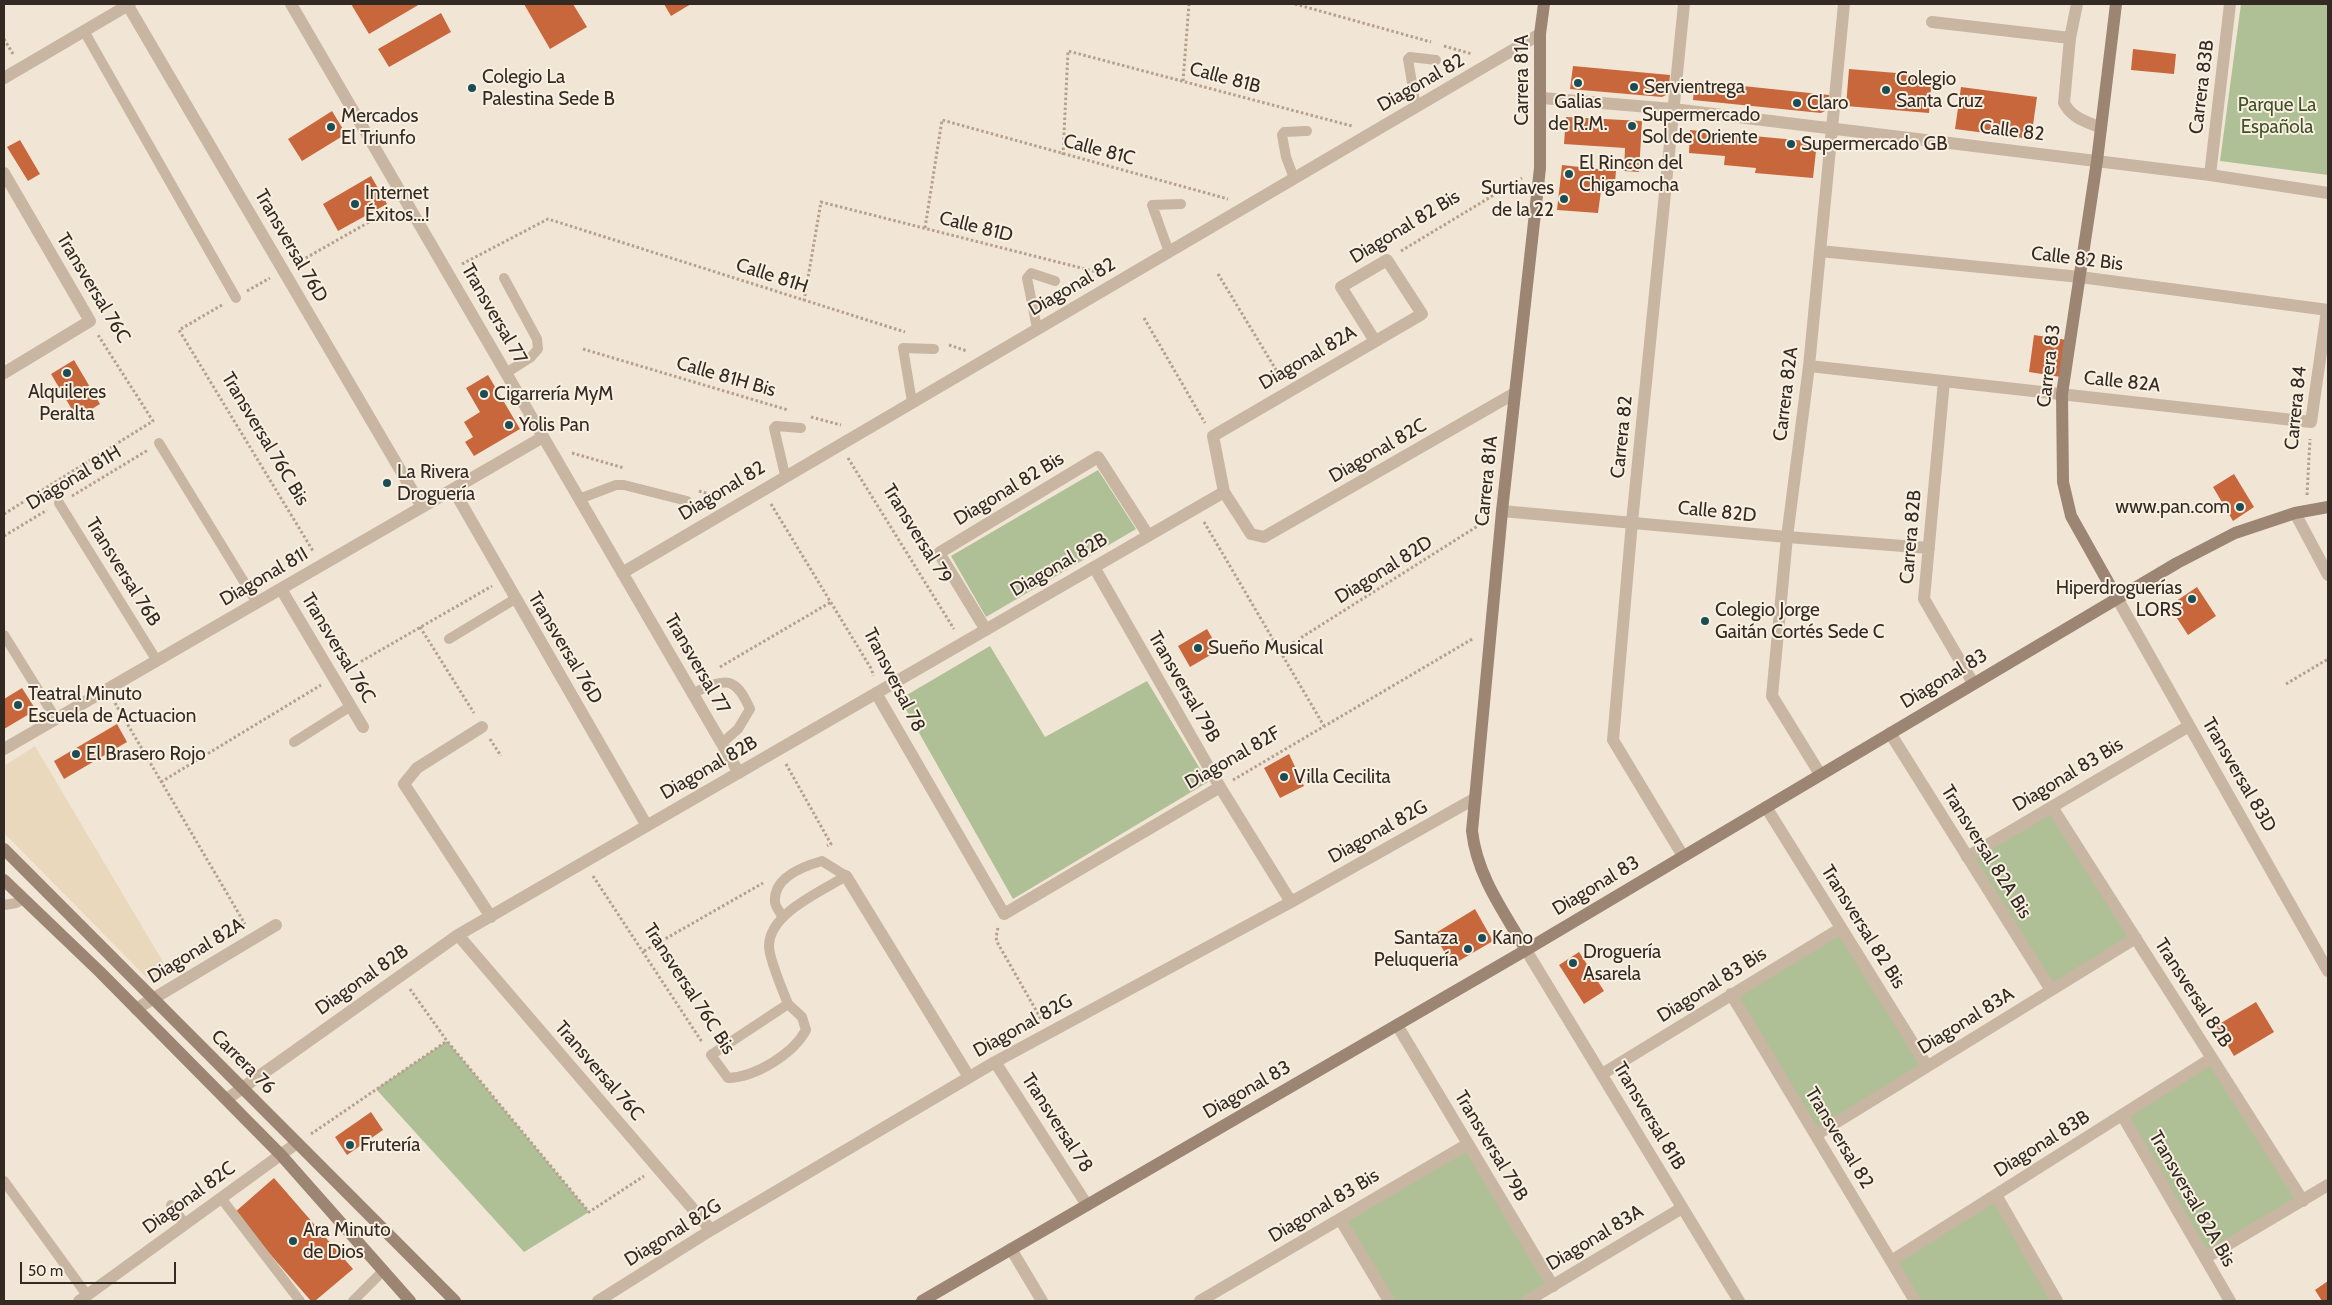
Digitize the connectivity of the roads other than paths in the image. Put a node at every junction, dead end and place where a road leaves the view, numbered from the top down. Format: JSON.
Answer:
{"nodes":[{"id":1,"x":128,"y":4,"type":"edge"},
{"id":2,"x":291,"y":4,"type":"edge"},
{"id":3,"x":1544,"y":4,"type":"edge"},
{"id":4,"x":1684,"y":4,"type":"edge"},
{"id":5,"x":1844,"y":4,"type":"edge"},
{"id":6,"x":2077,"y":4,"type":"edge"},
{"id":7,"x":2116,"y":4,"type":"edge"},
{"id":8,"x":2230,"y":4,"type":"edge"},
{"id":9,"x":1932,"y":22,"type":"dead end"},
{"id":10,"x":84,"y":31,"type":"junction"},
{"id":11,"x":1540,"y":34,"type":"junction"},
{"id":12,"x":2070,"y":38,"type":"junction"},
{"id":13,"x":1436,"y":60,"type":"dead end"},
{"id":14,"x":4,"y":78,"type":"edge"},
{"id":15,"x":1542,"y":98,"type":"junction"},
{"id":16,"x":1416,"y":107,"type":"junction"},
{"id":17,"x":1673,"y":109,"type":"junction"},
{"id":18,"x":1833,"y":128,"type":"junction"},
{"id":19,"x":2100,"y":128,"type":"junction"},
{"id":20,"x":1307,"y":131,"type":"dead end"},
{"id":21,"x":2097,"y":161,"type":"junction"},
{"id":22,"x":4,"y":173,"type":"edge"},
{"id":23,"x":2210,"y":175,"type":"junction"},
{"id":24,"x":1294,"y":178,"type":"junction"},
{"id":25,"x":2328,"y":193,"type":"edge"},
{"id":26,"x":1180,"y":204,"type":"dead end"},
{"id":27,"x":1820,"y":251,"type":"junction"},
{"id":28,"x":1169,"y":252,"type":"junction"},
{"id":29,"x":2080,"y":277,"type":"junction"},
{"id":30,"x":504,"y":278,"type":"dead end"},
{"id":31,"x":1055,"y":281,"type":"dead end"},
{"id":32,"x":236,"y":298,"type":"dead end"},
{"id":33,"x":2328,"y":310,"type":"edge"},
{"id":34,"x":1422,"y":314,"type":"joint"},
{"id":35,"x":1037,"y":328,"type":"junction"},
{"id":36,"x":1375,"y":341,"type":"junction"},
{"id":37,"x":938,"y":346,"type":"road end"},
{"id":38,"x":1810,"y":366,"type":"junction"},
{"id":39,"x":506,"y":372,"type":"junction"},
{"id":40,"x":4,"y":373,"type":"edge"},
{"id":41,"x":1944,"y":381,"type":"junction"},
{"id":42,"x":1516,"y":393,"type":"junction"},
{"id":43,"x":2062,"y":394,"type":"junction"},
{"id":44,"x":912,"y":402,"type":"junction"},
{"id":45,"x":2310,"y":422,"type":"joint"},
{"id":46,"x":801,"y":428,"type":"dead end"},
{"id":47,"x":543,"y":437,"type":"junction"},
{"id":48,"x":159,"y":443,"type":"road end"},
{"id":49,"x":785,"y":475,"type":"junction"},
{"id":50,"x":453,"y":489,"type":"junction"},
{"id":51,"x":1224,"y":492,"type":"junction"},
{"id":52,"x":579,"y":499,"type":"junction"},
{"id":53,"x":687,"y":501,"type":"dead end"},
{"id":54,"x":60,"y":503,"type":"road end"},
{"id":55,"x":422,"y":507,"type":"junction"},
{"id":56,"x":2328,"y":507,"type":"edge"},
{"id":57,"x":1502,"y":511,"type":"junction"},
{"id":58,"x":2300,"y":512,"type":"junction"},
{"id":59,"x":1632,"y":522,"type":"junction"},
{"id":60,"x":1148,"y":535,"type":"junction"},
{"id":61,"x":1787,"y":538,"type":"junction"},
{"id":62,"x":1929,"y":548,"type":"junction"},
{"id":63,"x":939,"y":553,"type":"joint"},
{"id":64,"x":1094,"y":567,"type":"junction"},
{"id":65,"x":622,"y":572,"type":"junction"},
{"id":66,"x":2328,"y":575,"type":"edge"},
{"id":67,"x":281,"y":589,"type":"junction"},
{"id":68,"x":2116,"y":598,"type":"junction"},
{"id":69,"x":515,"y":599,"type":"junction"},
{"id":70,"x":256,"y":603,"type":"junction"},
{"id":71,"x":986,"y":630,"type":"junction"},
{"id":72,"x":4,"y":635,"type":"edge"},
{"id":73,"x":449,"y":639,"type":"dead end"},
{"id":74,"x":157,"y":661,"type":"junction"},
{"id":75,"x":1973,"y":683,"type":"junction"},
{"id":76,"x":693,"y":693,"type":"junction"},
{"id":77,"x":876,"y":693,"type":"junction"},
{"id":78,"x":351,"y":706,"type":"junction"},
{"id":79,"x":56,"y":719,"type":"junction"},
{"id":80,"x":2189,"y":726,"type":"junction"},
{"id":81,"x":364,"y":727,"type":"dead end"},
{"id":82,"x":482,"y":727,"type":"road end"},
{"id":83,"x":1890,"y":733,"type":"junction"},
{"id":84,"x":294,"y":742,"type":"dead end"},
{"id":85,"x":722,"y":743,"type":"junction"},
{"id":86,"x":4,"y":749,"type":"edge"},
{"id":87,"x":739,"y":773,"type":"junction"},
{"id":88,"x":1820,"y":774,"type":"junction"},
{"id":89,"x":1220,"y":788,"type":"junction"},
{"id":90,"x":1474,"y":800,"type":"junction"},
{"id":91,"x":1766,"y":807,"type":"junction"},
{"id":92,"x":2052,"y":807,"type":"junction"},
{"id":93,"x":647,"y":826,"type":"junction"},
{"id":94,"x":4,"y":849,"type":"edge"},
{"id":95,"x":1682,"y":856,"type":"junction"},
{"id":96,"x":1967,"y":857,"type":"junction"},
{"id":97,"x":846,"y":876,"type":"junction"},
{"id":98,"x":4,"y":880,"type":"edge"},
{"id":99,"x":24,"y":899,"type":"junction"},
{"id":100,"x":1291,"y":902,"type":"junction"},
{"id":101,"x":4,"y":905,"type":"edge"},
{"id":102,"x":1004,"y":914,"type":"joint"},
{"id":103,"x":782,"y":916,"type":"junction"},
{"id":104,"x":490,"y":917,"type":"junction"},
{"id":105,"x":276,"y":925,"type":"dead end"},
{"id":106,"x":1841,"y":928,"type":"junction"},
{"id":107,"x":458,"y":935,"type":"junction"},
{"id":108,"x":2136,"y":938,"type":"junction"},
{"id":109,"x":1526,"y":950,"type":"junction"},
{"id":110,"x":2328,"y":971,"type":"edge"},
{"id":111,"x":2051,"y":990,"type":"junction"},
{"id":112,"x":1731,"y":994,"type":"junction"},
{"id":113,"x":153,"y":999,"type":"junction"},
{"id":114,"x":788,"y":1004,"type":"junction"},
{"id":115,"x":136,"y":1009,"type":"junction"},
{"id":116,"x":1397,"y":1025,"type":"junction"},
{"id":117,"x":2212,"y":1058,"type":"junction"},
{"id":118,"x":995,"y":1062,"type":"junction"},
{"id":119,"x":1927,"y":1066,"type":"junction"},
{"id":120,"x":1602,"y":1074,"type":"junction"},
{"id":121,"x":969,"y":1077,"type":"junction"},
{"id":122,"x":243,"y":1088,"type":"junction"},
{"id":123,"x":227,"y":1099,"type":"junction"},
{"id":124,"x":2122,"y":1115,"type":"junction"},
{"id":125,"x":1816,"y":1135,"type":"junction"},
{"id":126,"x":303,"y":1139,"type":"junction"},
{"id":127,"x":1468,"y":1144,"type":"junction"},
{"id":128,"x":281,"y":1155,"type":"junction"},
{"id":129,"x":4,"y":1181,"type":"edge"},
{"id":130,"x":2328,"y":1185,"type":"edge"},
{"id":131,"x":1996,"y":1195,"type":"junction"},
{"id":132,"x":221,"y":1198,"type":"junction"},
{"id":133,"x":2303,"y":1200,"type":"junction"},
{"id":134,"x":172,"y":1205,"type":"dead end"},
{"id":135,"x":1087,"y":1205,"type":"junction"},
{"id":136,"x":1682,"y":1208,"type":"junction"},
{"id":137,"x":1340,"y":1219,"type":"junction"},
{"id":138,"x":185,"y":1224,"type":"junction"},
{"id":139,"x":711,"y":1230,"type":"junction"},
{"id":140,"x":1011,"y":1249,"type":"junction"},
{"id":141,"x":2205,"y":1258,"type":"junction"},
{"id":142,"x":1891,"y":1261,"type":"junction"},
{"id":143,"x":384,"y":1270,"type":"junction"},
{"id":144,"x":1553,"y":1286,"type":"junction"},
{"id":145,"x":83,"y":1298,"type":"edge"},
{"id":146,"x":1215,"y":1298,"type":"edge"},
{"id":147,"x":300,"y":1301,"type":"edge"},
{"id":148,"x":353,"y":1301,"type":"edge"},
{"id":149,"x":410,"y":1301,"type":"edge"},
{"id":150,"x":455,"y":1301,"type":"edge"},
{"id":151,"x":598,"y":1301,"type":"edge"},
{"id":152,"x":922,"y":1301,"type":"edge"},
{"id":153,"x":1042,"y":1301,"type":"edge"},
{"id":154,"x":1200,"y":1301,"type":"edge"},
{"id":155,"x":1389,"y":1301,"type":"edge"},
{"id":156,"x":1527,"y":1301,"type":"edge"},
{"id":157,"x":1739,"y":1301,"type":"edge"},
{"id":158,"x":1914,"y":1301,"type":"edge"},
{"id":159,"x":2057,"y":1301,"type":"edge"},
{"id":160,"x":2230,"y":1301,"type":"edge"}],
"edges":[{"from":1,"to":10,"type":"street"},
{"from":1,"to":55,"type":"street","name":"Transversal 76D"},
{"from":2,"to":39,"type":"street","name":"Transversal 77"},
{"from":3,"to":11,"type":"street","name":"Carrera 81A"},
{"from":4,"to":17,"type":"street","name":"Carrera 82"},
{"from":5,"to":18,"type":"street","name":"Carrera 82A"},
{"from":6,"to":12,"type":"street"},
{"from":7,"to":19,"type":"street","name":"Carrera 83"},
{"from":8,"to":23,"type":"street","name":"Carrera 83B"},
{"from":9,"to":12,"type":"street"},
{"from":10,"to":14,"type":"street"},
{"from":10,"to":32,"type":"lane"},
{"from":11,"to":15,"type":"street","name":"Carrera 81A"},
{"from":11,"to":16,"type":"street","name":"Diagonal 82"},
{"from":12,"to":19,"type":"street"},
{"from":13,"to":16,"type":"lane"},
{"from":15,"to":17,"type":"street","name":"Calle 82"},
{"from":15,"to":42,"type":"street","name":"Carrera 81A"},
{"from":16,"to":24,"type":"street","name":"Diagonal 82"},
{"from":17,"to":18,"type":"street","name":"Calle 82"},
{"from":17,"to":59,"type":"street","name":"Carrera 82"},
{"from":18,"to":21,"type":"street","name":"Calle 82"},
{"from":18,"to":27,"type":"street","name":"Carrera 82A"},
{"from":19,"to":21,"type":"street","name":"Carrera 83"},
{"from":20,"to":24,"type":"lane"},
{"from":21,"to":23,"type":"street","name":"Calle 82"},
{"from":21,"to":29,"type":"street","name":"Carrera 83"},
{"from":22,"to":40,"type":"street","name":"Transversal 76C"},
{"from":23,"to":25,"type":"street","name":"Calle 82"},
{"from":24,"to":28,"type":"street","name":"Diagonal 82"},
{"from":26,"to":28,"type":"lane"},
{"from":27,"to":29,"type":"street","name":"Calle 82 Bis"},
{"from":27,"to":38,"type":"street","name":"Carrera 82A"},
{"from":28,"to":35,"type":"street","name":"Diagonal 82"},
{"from":29,"to":33,"type":"street","name":"Calle 82 Bis"},
{"from":29,"to":43,"type":"street","name":"Carrera 83"},
{"from":30,"to":39,"type":"lane"},
{"from":31,"to":35,"type":"lane"},
{"from":33,"to":45,"type":"street","name":"Carrera 84"},
{"from":34,"to":36,"type":"street","name":"Diagonal 82A"},
{"from":34,"to":36,"type":"street","name":"Diagonal 82 Bis"},
{"from":35,"to":44,"type":"street","name":"Diagonal 82"},
{"from":36,"to":51,"type":"street","name":"Diagonal 82A"},
{"from":37,"to":44,"type":"lane"},
{"from":38,"to":41,"type":"street","name":"Calle 82A"},
{"from":38,"to":61,"type":"street","name":"Carrera 82A"},
{"from":39,"to":47,"type":"street","name":"Transversal 77"},
{"from":41,"to":43,"type":"street","name":"Calle 82A"},
{"from":41,"to":62,"type":"street","name":"Carrera 82B"},
{"from":42,"to":51,"type":"street","name":"Diagonal 82C"},
{"from":42,"to":57,"type":"street","name":"Carrera 81A"},
{"from":43,"to":45,"type":"street","name":"Calle 82A"},
{"from":43,"to":68,"type":"street","name":"Carrera 83"},
{"from":44,"to":49,"type":"street","name":"Diagonal 82"},
{"from":46,"to":49,"type":"lane"},
{"from":47,"to":50,"type":"street","name":"Diagonal 81I"},
{"from":47,"to":52,"type":"street","name":"Transversal 77"},
{"from":48,"to":70,"type":"lane"},
{"from":49,"to":65,"type":"street","name":"Diagonal 82"},
{"from":50,"to":55,"type":"street","name":"Diagonal 81I"},
{"from":50,"to":69,"type":"street","name":"Transversal 76D"},
{"from":51,"to":60,"type":"street","name":"Diagonal 82B"},
{"from":52,"to":53,"type":"lane"},
{"from":52,"to":65,"type":"street","name":"Transversal 77"},
{"from":54,"to":74,"type":"lane","name":"Transversal 76B"},
{"from":55,"to":67,"type":"street","name":"Diagonal 81I"},
{"from":56,"to":58,"type":"street","name":"Diagonal 83"},
{"from":57,"to":59,"type":"street","name":"Calle 82D"},
{"from":57,"to":90,"type":"street","name":"Carrera 81A"},
{"from":58,"to":66,"type":"street"},
{"from":58,"to":68,"type":"street","name":"Diagonal 83"},
{"from":59,"to":61,"type":"street","name":"Calle 82D"},
{"from":59,"to":95,"type":"street","name":"Carrera 82"},
{"from":60,"to":63,"type":"street","name":"Diagonal 82 Bis"},
{"from":60,"to":64,"type":"street","name":"Diagonal 82B"},
{"from":61,"to":62,"type":"street","name":"Calle 82D"},
{"from":61,"to":88,"type":"street","name":"Carrera 82A"},
{"from":62,"to":75,"type":"street","name":"Carrera 82B"},
{"from":63,"to":71,"type":"street","name":"Transversal 79"},
{"from":64,"to":71,"type":"street","name":"Diagonal 82B"},
{"from":64,"to":89,"type":"street","name":"Transversal 79B"},
{"from":65,"to":76,"type":"street","name":"Transversal 77"},
{"from":67,"to":70,"type":"street","name":"Diagonal 81I"},
{"from":67,"to":78,"type":"street","name":"Transversal 76C"},
{"from":68,"to":75,"type":"street","name":"Diagonal 83"},
{"from":68,"to":80,"type":"street","name":"Transversal 83D"},
{"from":69,"to":73,"type":"lane"},
{"from":69,"to":93,"type":"street","name":"Transversal 76D"},
{"from":70,"to":74,"type":"street","name":"Diagonal 81I"},
{"from":71,"to":77,"type":"street","name":"Diagonal 82B"},
{"from":72,"to":79,"type":"lane"},
{"from":74,"to":79,"type":"street","name":"Diagonal 81I"},
{"from":75,"to":83,"type":"street","name":"Diagonal 83"},
{"from":76,"to":85,"type":"street","name":"Transversal 77"},
{"from":76,"to":85,"type":"lane"},
{"from":77,"to":87,"type":"street","name":"Diagonal 82B"},
{"from":77,"to":102,"type":"street","name":"Transversal 78"},
{"from":78,"to":81,"type":"street","name":"Transversal 76C"},
{"from":78,"to":84,"type":"lane"},
{"from":79,"to":86,"type":"street","name":"Diagonal 81I"},
{"from":80,"to":92,"type":"street","name":"Diagonal 83 Bis"},
{"from":80,"to":110,"type":"street","name":"Transversal 83D"},
{"from":82,"to":104,"type":"street"},
{"from":83,"to":88,"type":"street","name":"Diagonal 83"},
{"from":83,"to":96,"type":"street","name":"Transversal 82A Bis"},
{"from":85,"to":87,"type":"street","name":"Transversal 77"},
{"from":87,"to":93,"type":"street","name":"Diagonal 82B"},
{"from":88,"to":91,"type":"street","name":"Diagonal 83"},
{"from":89,"to":100,"type":"street","name":"Transversal 79B"},
{"from":89,"to":102,"type":"street","name":"Diagonal 82F"},
{"from":90,"to":100,"type":"street","name":"Diagonal 82G"},
{"from":90,"to":109,"type":"street","name":"Carrera 81A"},
{"from":91,"to":95,"type":"street","name":"Diagonal 83"},
{"from":91,"to":106,"type":"street","name":"Transversal 82 Bis"},
{"from":92,"to":96,"type":"street","name":"Diagonal 83 Bis"},
{"from":92,"to":108,"type":"street","name":"Transversal 82B"},
{"from":93,"to":104,"type":"street","name":"Diagonal 82B"},
{"from":94,"to":113,"type":"street","name":"Carrera 76"},
{"from":95,"to":109,"type":"street","name":"Diagonal 83"},
{"from":96,"to":111,"type":"street","name":"Transversal 82A Bis"},
{"from":97,"to":103,"type":"lane"},
{"from":97,"to":103,"type":"lane"},
{"from":97,"to":121,"type":"street"},
{"from":98,"to":99,"type":"street","name":"Carrera 76"},
{"from":99,"to":101,"type":"lane"},
{"from":99,"to":115,"type":"street","name":"Carrera 76"},
{"from":100,"to":118,"type":"street","name":"Diagonal 82G"},
{"from":103,"to":114,"type":"lane"},
{"from":104,"to":107,"type":"street","name":"Diagonal 82B"},
{"from":105,"to":113,"type":"street","name":"Diagonal 82A"},
{"from":106,"to":112,"type":"street","name":"Diagonal 83 Bis"},
{"from":106,"to":119,"type":"street","name":"Transversal 82 Bis"},
{"from":107,"to":122,"type":"street","name":"Diagonal 82B"},
{"from":107,"to":139,"type":"street","name":"Transversal 76C"},
{"from":108,"to":111,"type":"street","name":"Diagonal 83A"},
{"from":108,"to":117,"type":"street","name":"Transversal 82B"},
{"from":109,"to":116,"type":"street","name":"Diagonal 83"},
{"from":109,"to":120,"type":"street","name":"Transversal 81B"},
{"from":111,"to":119,"type":"street","name":"Diagonal 83A"},
{"from":112,"to":120,"type":"street","name":"Diagonal 83 Bis"},
{"from":112,"to":125,"type":"street","name":"Transversal 82"},
{"from":113,"to":115,"type":"street","name":"Diagonal 82A"},
{"from":113,"to":122,"type":"street","name":"Carrera 76"},
{"from":114,"to":114,"type":"lane","name":"Transversal 76C Bis"},
{"from":115,"to":123,"type":"street","name":"Carrera 76"},
{"from":116,"to":127,"type":"street","name":"Transversal 79B"},
{"from":116,"to":135,"type":"street","name":"Diagonal 83"},
{"from":117,"to":124,"type":"street","name":"Diagonal 83B"},
{"from":117,"to":133,"type":"street","name":"Transversal 82B"},
{"from":118,"to":121,"type":"street","name":"Diagonal 82G"},
{"from":118,"to":135,"type":"street","name":"Transversal 78"},
{"from":119,"to":125,"type":"street","name":"Diagonal 83A"},
{"from":120,"to":136,"type":"street","name":"Transversal 81B"},
{"from":121,"to":139,"type":"street","name":"Diagonal 82G"},
{"from":122,"to":123,"type":"street","name":"Diagonal 82B"},
{"from":122,"to":126,"type":"street","name":"Carrera 76"},
{"from":123,"to":128,"type":"street","name":"Carrera 76"},
{"from":124,"to":131,"type":"street","name":"Diagonal 83B"},
{"from":124,"to":141,"type":"street","name":"Transversal 82A Bis"},
{"from":125,"to":142,"type":"street","name":"Transversal 82"},
{"from":126,"to":128,"type":"street","name":"Diagonal 82C"},
{"from":126,"to":150,"type":"street","name":"Carrera 76"},
{"from":127,"to":137,"type":"street","name":"Diagonal 83 Bis"},
{"from":127,"to":144,"type":"street","name":"Transversal 79B"},
{"from":128,"to":132,"type":"street","name":"Diagonal 82C"},
{"from":128,"to":143,"type":"street","name":"Carrera 76"},
{"from":129,"to":145,"type":"lane"},
{"from":130,"to":133,"type":"street"},
{"from":131,"to":142,"type":"street","name":"Diagonal 83B"},
{"from":131,"to":159,"type":"street"},
{"from":132,"to":138,"type":"street","name":"Diagonal 82C"},
{"from":132,"to":147,"type":"lane"},
{"from":133,"to":141,"type":"street"},
{"from":134,"to":138,"type":"lane"},
{"from":135,"to":140,"type":"street","name":"Diagonal 83"},
{"from":136,"to":144,"type":"street","name":"Diagonal 83A"},
{"from":136,"to":157,"type":"street","name":"Transversal 81B"},
{"from":137,"to":146,"type":"street","name":"Diagonal 83 Bis"},
{"from":137,"to":155,"type":"street"},
{"from":138,"to":145,"type":"street","name":"Diagonal 82C"},
{"from":139,"to":151,"type":"street","name":"Diagonal 82G"},
{"from":140,"to":152,"type":"street","name":"Diagonal 83"},
{"from":140,"to":153,"type":"street"},
{"from":141,"to":160,"type":"street","name":"Transversal 82A Bis"},
{"from":142,"to":158,"type":"street","name":"Transversal 82"},
{"from":143,"to":148,"type":"lane"},
{"from":143,"to":149,"type":"street","name":"Carrera 76"},
{"from":144,"to":156,"type":"street","name":"Diagonal 83A"},
{"from":146,"to":154,"type":"street","name":"Diagonal 83 Bis"}]}
